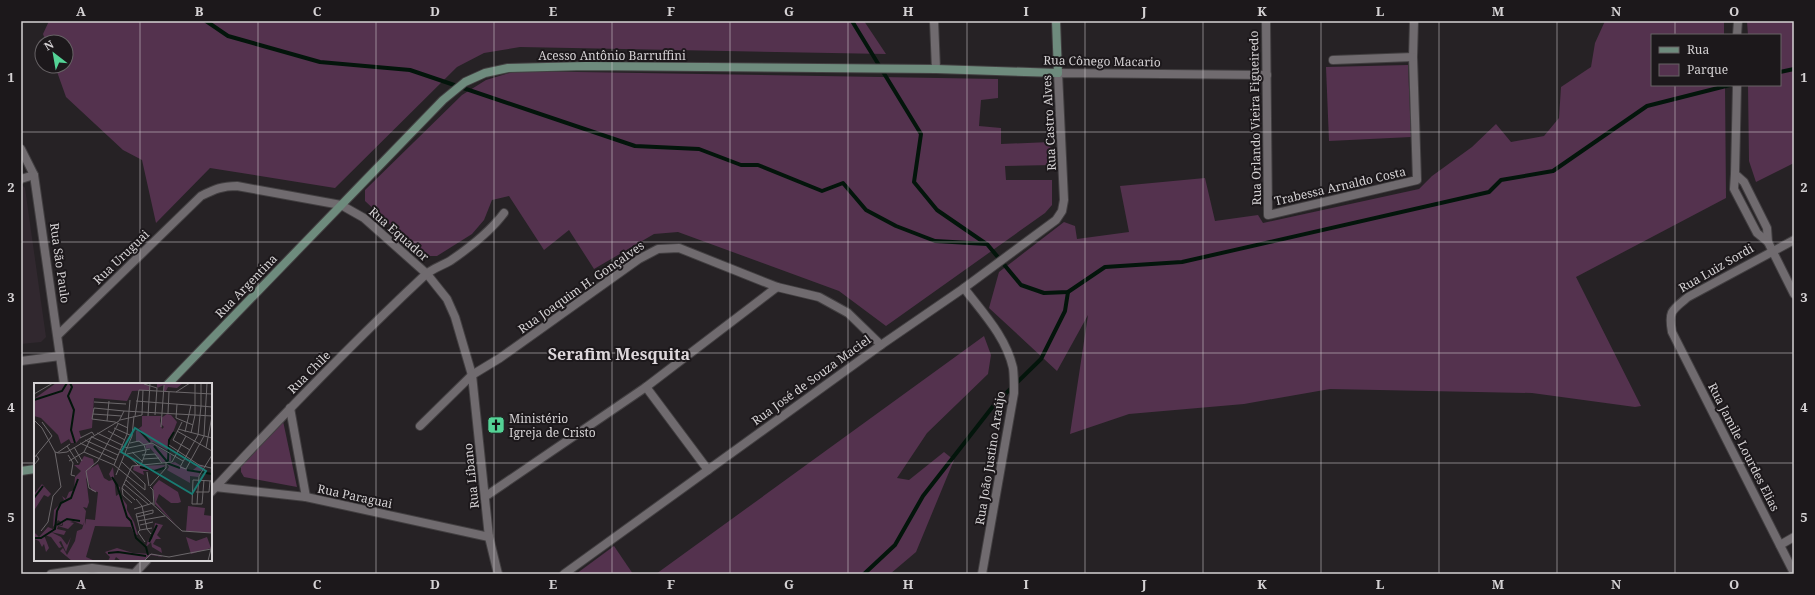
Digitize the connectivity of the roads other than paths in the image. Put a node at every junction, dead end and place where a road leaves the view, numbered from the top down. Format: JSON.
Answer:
{"nodes":[{"id":1,"x":934,"y":21,"type":"edge"},
{"id":2,"x":1056,"y":21,"type":"edge"},
{"id":3,"x":1266,"y":21,"type":"edge"},
{"id":4,"x":1414,"y":21,"type":"edge"},
{"id":5,"x":1738,"y":21,"type":"edge"},
{"id":6,"x":1737,"y":34,"type":"edge"},
{"id":7,"x":1413,"y":57,"type":"junction"},
{"id":8,"x":1333,"y":60,"type":"dead end"},
{"id":9,"x":936,"y":69,"type":"junction"},
{"id":10,"x":1058,"y":73,"type":"junction"},
{"id":11,"x":1267,"y":75,"type":"junction"},
{"id":12,"x":1737,"y":86,"type":"edge"},
{"id":13,"x":21,"y":149,"type":"edge"},
{"id":14,"x":1735,"y":174,"type":"junction"},
{"id":15,"x":34,"y":175,"type":"junction"},
{"id":16,"x":21,"y":179,"type":"edge"},
{"id":17,"x":201,"y":196,"type":"joint"},
{"id":18,"x":1064,"y":200,"type":"joint"},
{"id":19,"x":341,"y":205,"type":"junction"},
{"id":20,"x":504,"y":213,"type":"dead end"},
{"id":21,"x":1268,"y":215,"type":"joint"},
{"id":22,"x":1794,"y":240,"type":"edge"},
{"id":23,"x":1768,"y":242,"type":"junction"},
{"id":24,"x":1772,"y":250,"type":"junction"},
{"id":25,"x":427,"y":274,"type":"junction"},
{"id":26,"x":777,"y":287,"type":"junction"},
{"id":27,"x":964,"y":288,"type":"junction"},
{"id":28,"x":1794,"y":294,"type":"edge"},
{"id":29,"x":1672,"y":332,"type":"joint"},
{"id":30,"x":58,"y":335,"type":"junction"},
{"id":31,"x":881,"y":345,"type":"junction"},
{"id":32,"x":60,"y":356,"type":"junction"},
{"id":33,"x":21,"y":361,"type":"edge"},
{"id":34,"x":472,"y":375,"type":"junction"},
{"id":35,"x":64,"y":383,"type":"edge"},
{"id":36,"x":169,"y":383,"type":"edge"},
{"id":37,"x":646,"y":387,"type":"junction"},
{"id":38,"x":290,"y":408,"type":"junction"},
{"id":39,"x":420,"y":426,"type":"dead end"},
{"id":40,"x":34,"y":469,"type":"edge"},
{"id":41,"x":708,"y":470,"type":"junction"},
{"id":42,"x":21,"y":471,"type":"edge"},
{"id":43,"x":213,"y":490,"type":"edge"},
{"id":44,"x":486,"y":496,"type":"junction"},
{"id":45,"x":306,"y":497,"type":"junction"},
{"id":46,"x":489,"y":537,"type":"junction"},
{"id":47,"x":1794,"y":537,"type":"edge"},
{"id":48,"x":1780,"y":544,"type":"junction"},
{"id":49,"x":146,"y":561,"type":"edge"},
{"id":50,"x":92,"y":567,"type":"edge"},
{"id":51,"x":1794,"y":573,"type":"edge"},
{"id":52,"x":51,"y":574,"type":"edge"},
{"id":53,"x":134,"y":574,"type":"edge"},
{"id":54,"x":498,"y":574,"type":"edge"},
{"id":55,"x":564,"y":574,"type":"edge"},
{"id":56,"x":982,"y":574,"type":"edge"}],
"edges":[{"from":1,"to":9,"type":"street"},
{"from":2,"to":10,"type":"street","name":"Rua Castro Alves"},
{"from":3,"to":11,"type":"street","name":"Rua Orlando Vieira Figueiredo"},
{"from":4,"to":7,"type":"street"},
{"from":5,"to":6,"type":"street"},
{"from":7,"to":8,"type":"street"},
{"from":7,"to":21,"type":"street","name":"Trabessa Arnaldo Costa"},
{"from":9,"to":10,"type":"street","name":"Rua Cônego Macario"},
{"from":9,"to":19,"type":"street","name":"Acesso Antônio Barruffini"},
{"from":10,"to":11,"type":"street","name":"Rua Cônego Macario"},
{"from":10,"to":18,"type":"street","name":"Rua Castro Alves"},
{"from":11,"to":21,"type":"street","name":"Rua Orlando Vieira Figueiredo"},
{"from":12,"to":14,"type":"street"},
{"from":13,"to":15,"type":"street","name":"Rua São Paulo"},
{"from":14,"to":23,"type":"street"},
{"from":14,"to":23,"type":"street"},
{"from":15,"to":16,"type":"street"},
{"from":15,"to":30,"type":"street","name":"Rua São Paulo"},
{"from":17,"to":19,"type":"street","name":"Rua Equador"},
{"from":17,"to":30,"type":"street","name":"Rua Uruguai"},
{"from":18,"to":27,"type":"street","name":"Rua José de Souza Maciel"},
{"from":19,"to":25,"type":"street","name":"Rua Equador"},
{"from":19,"to":36,"type":"street","name":"Rua Argentina"},
{"from":20,"to":25,"type":"street","name":"Rua Chile"},
{"from":22,"to":24,"type":"street","name":"Rua Luiz Sordi"},
{"from":23,"to":24,"type":"street"},
{"from":24,"to":28,"type":"street"},
{"from":24,"to":29,"type":"street","name":"Rua Luiz Sordi"},
{"from":25,"to":34,"type":"street","name":"Rua Equador"},
{"from":25,"to":38,"type":"street","name":"Rua Chile"},
{"from":26,"to":31,"type":"street","name":"Rua Joaquim H. Gonçalves"},
{"from":26,"to":34,"type":"street","name":"Rua Joaquim H. Gonçalves"},
{"from":26,"to":37,"type":"street"},
{"from":27,"to":31,"type":"street","name":"Rua José de Souza Maciel"},
{"from":27,"to":56,"type":"street","name":"Rua João Justino Araújo"},
{"from":29,"to":48,"type":"street","name":"Rua Jamile Lourdes Elias"},
{"from":30,"to":32,"type":"street","name":"Rua São Paulo"},
{"from":31,"to":41,"type":"street","name":"Rua José de Souza Maciel"},
{"from":32,"to":33,"type":"street"},
{"from":32,"to":35,"type":"street","name":"Rua São Paulo"},
{"from":34,"to":39,"type":"street","name":"Rua Joaquim H. Gonçalves"},
{"from":34,"to":44,"type":"street","name":"Rua Líbano"},
{"from":37,"to":41,"type":"street"},
{"from":37,"to":44,"type":"street"},
{"from":38,"to":43,"type":"street","name":"Rua Chile"},
{"from":38,"to":45,"type":"street"},
{"from":40,"to":42,"type":"street"},
{"from":41,"to":55,"type":"street","name":"Rua José de Souza Maciel"},
{"from":43,"to":45,"type":"street","name":"Rua Paraguai"},
{"from":44,"to":46,"type":"street","name":"Rua Líbano"},
{"from":45,"to":46,"type":"street","name":"Rua Paraguai"},
{"from":46,"to":54,"type":"street","name":"Rua Líbano"},
{"from":47,"to":48,"type":"street"},
{"from":48,"to":51,"type":"street","name":"Rua Jamile Lourdes Elias"},
{"from":49,"to":53,"type":"street"},
{"from":50,"to":52,"type":"street"},
{"from":50,"to":53,"type":"street"}]}
